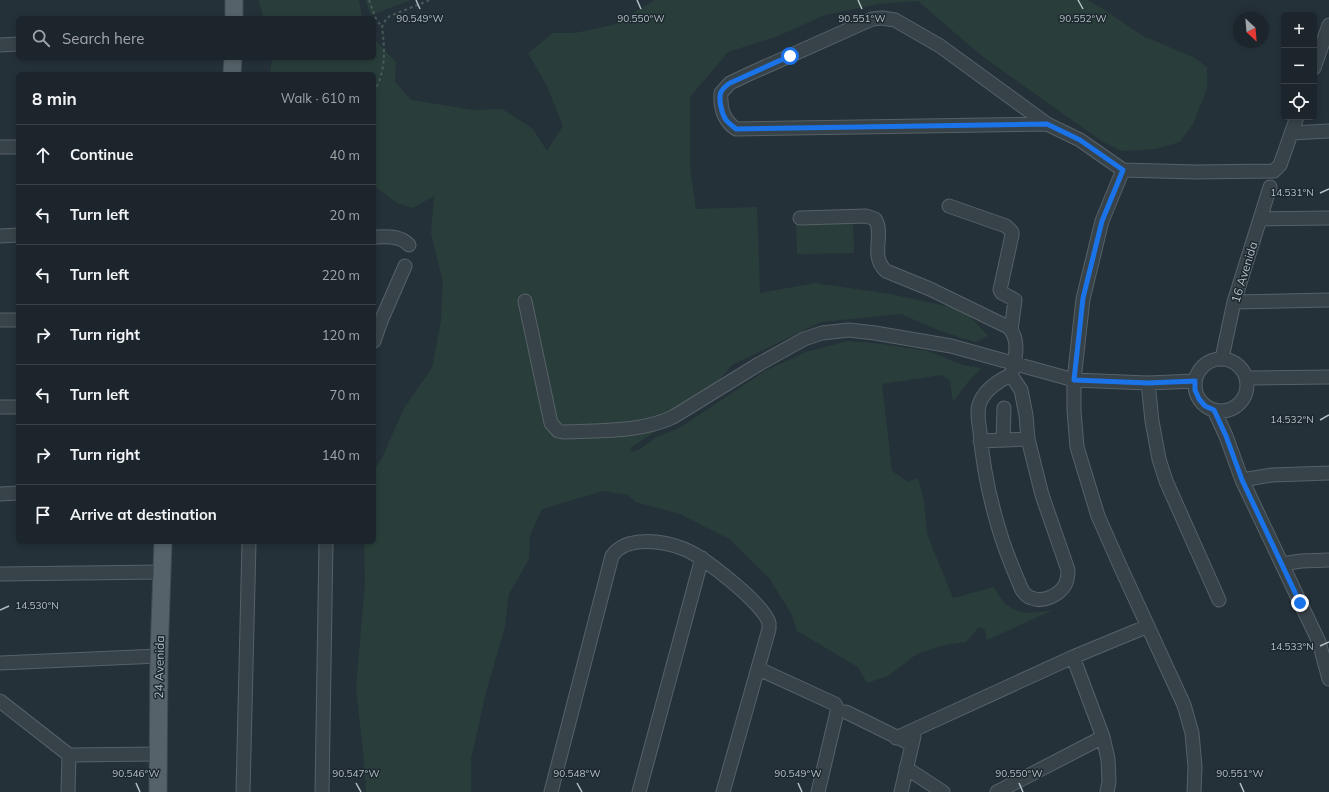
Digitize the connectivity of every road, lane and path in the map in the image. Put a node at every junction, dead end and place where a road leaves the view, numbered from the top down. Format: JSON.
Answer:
{"nodes":[{"id":1,"x":234,"y":0,"type":"edge"},
{"id":2,"x":369,"y":0,"type":"edge"},
{"id":3,"x":430,"y":0,"type":"edge"},
{"id":4,"x":234,"y":16,"type":"edge"},
{"id":5,"x":375,"y":16,"type":"edge"},
{"id":6,"x":376,"y":19,"type":"edge"},
{"id":7,"x":1329,"y":26,"type":"edge"},
{"id":8,"x":382,"y":27,"type":"junction"},
{"id":9,"x":0,"y":44,"type":"edge"},
{"id":10,"x":16,"y":44,"type":"edge"},
{"id":11,"x":233,"y":60,"type":"edge"},
{"id":12,"x":1317,"y":60,"type":"edge"},
{"id":13,"x":232,"y":72,"type":"edge"},
{"id":14,"x":376,"y":89,"type":"edge"},
{"id":15,"x":1296,"y":120,"type":"edge"},
{"id":16,"x":1047,"y":124,"type":"junction"},
{"id":17,"x":1329,"y":131,"type":"edge"},
{"id":18,"x":1291,"y":133,"type":"junction"},
{"id":19,"x":0,"y":147,"type":"edge"},
{"id":20,"x":16,"y":147,"type":"edge"},
{"id":21,"x":1123,"y":170,"type":"junction"},
{"id":22,"x":1270,"y":187,"type":"dead end"},
{"id":23,"x":949,"y":206,"type":"dead end"},
{"id":24,"x":800,"y":218,"type":"dead end"},
{"id":25,"x":1329,"y":218,"type":"edge"},
{"id":26,"x":1260,"y":219,"type":"junction"},
{"id":27,"x":16,"y":235,"type":"edge"},
{"id":28,"x":0,"y":236,"type":"edge"},
{"id":29,"x":376,"y":237,"type":"edge"},
{"id":30,"x":409,"y":245,"type":"dead end"},
{"id":31,"x":405,"y":266,"type":"dead end"},
{"id":32,"x":1329,"y":300,"type":"edge"},
{"id":33,"x":525,"y":301,"type":"dead end"},
{"id":34,"x":1234,"y":302,"type":"junction"},
{"id":35,"x":0,"y":320,"type":"edge"},
{"id":36,"x":16,"y":320,"type":"edge"},
{"id":37,"x":377,"y":321,"type":"edge"},
{"id":38,"x":1012,"y":330,"type":"junction"},
{"id":39,"x":1222,"y":358,"type":"junction"},
{"id":40,"x":1013,"y":370,"type":"junction"},
{"id":41,"x":1329,"y":377,"type":"edge"},
{"id":42,"x":1247,"y":378,"type":"junction"},
{"id":43,"x":1074,"y":380,"type":"junction"},
{"id":44,"x":1195,"y":381,"type":"junction"},
{"id":45,"x":1148,"y":383,"type":"junction"},
{"id":46,"x":16,"y":406,"type":"edge"},
{"id":47,"x":0,"y":407,"type":"edge"},
{"id":48,"x":1004,"y":408,"type":"dead end"},
{"id":49,"x":1214,"y":410,"type":"junction"},
{"id":50,"x":1228,"y":410,"type":"junction"},
{"id":51,"x":1226,"y":436,"type":"junction"},
{"id":52,"x":1028,"y":439,"type":"junction"},
{"id":53,"x":1003,"y":440,"type":"junction"},
{"id":54,"x":980,"y":441,"type":"junction"},
{"id":55,"x":1329,"y":473,"type":"edge"},
{"id":56,"x":1242,"y":480,"type":"junction"},
{"id":57,"x":16,"y":493,"type":"edge"},
{"id":58,"x":0,"y":494,"type":"edge"},
{"id":59,"x":163,"y":544,"type":"edge"},
{"id":60,"x":249,"y":544,"type":"edge"},
{"id":61,"x":326,"y":544,"type":"edge"},
{"id":62,"x":702,"y":558,"type":"junction"},
{"id":63,"x":1329,"y":560,"type":"edge"},
{"id":64,"x":1282,"y":564,"type":"junction"},
{"id":65,"x":162,"y":572,"type":"junction"},
{"id":66,"x":0,"y":574,"type":"edge"},
{"id":67,"x":1219,"y":600,"type":"dead end"},
{"id":68,"x":1148,"y":626,"type":"junction"},
{"id":69,"x":1324,"y":642,"type":"edge"},
{"id":70,"x":158,"y":656,"type":"junction"},
{"id":71,"x":1073,"y":657,"type":"junction"},
{"id":72,"x":0,"y":663,"type":"edge"},
{"id":73,"x":759,"y":668,"type":"junction"},
{"id":74,"x":1329,"y":679,"type":"edge"},
{"id":75,"x":0,"y":701,"type":"edge"},
{"id":76,"x":846,"y":712,"type":"dead end"},
{"id":77,"x":916,"y":729,"type":"junction"},
{"id":78,"x":1103,"y":737,"type":"junction"},
{"id":79,"x":896,"y":738,"type":"junction"},
{"id":80,"x":911,"y":744,"type":"junction"},
{"id":81,"x":158,"y":754,"type":"junction"},
{"id":82,"x":69,"y":755,"type":"junction"},
{"id":83,"x":906,"y":768,"type":"junction"},
{"id":84,"x":68,"y":792,"type":"edge"},
{"id":85,"x":158,"y":792,"type":"edge"},
{"id":86,"x":243,"y":792,"type":"edge"},
{"id":87,"x":322,"y":792,"type":"edge"},
{"id":88,"x":551,"y":792,"type":"edge"},
{"id":89,"x":639,"y":792,"type":"edge"},
{"id":90,"x":723,"y":792,"type":"edge"},
{"id":91,"x":818,"y":792,"type":"edge"},
{"id":92,"x":901,"y":792,"type":"edge"},
{"id":93,"x":943,"y":792,"type":"edge"},
{"id":94,"x":997,"y":792,"type":"edge"},
{"id":95,"x":1107,"y":792,"type":"edge"},
{"id":96,"x":1194,"y":792,"type":"edge"}],
"edges":[{"from":1,"to":4,"type":"main road"},
{"from":2,"to":5,"type":"path"},
{"from":3,"to":8,"type":"path"},
{"from":6,"to":8,"type":"path"},
{"from":7,"to":12,"type":"street"},
{"from":8,"to":14,"type":"path"},
{"from":9,"to":10,"type":"street"},
{"from":11,"to":13,"type":"main road"},
{"from":15,"to":18,"type":"street"},
{"from":16,"to":16,"type":"street"},
{"from":16,"to":21,"type":"street"},
{"from":17,"to":18,"type":"street"},
{"from":18,"to":21,"type":"street"},
{"from":19,"to":20,"type":"street"},
{"from":21,"to":43,"type":"street"},
{"from":22,"to":26,"type":"street","name":"16 Avenida"},
{"from":23,"to":38,"type":"street"},
{"from":24,"to":38,"type":"street"},
{"from":25,"to":26,"type":"street"},
{"from":26,"to":34,"type":"street","name":"16 Avenida"},
{"from":27,"to":28,"type":"street"},
{"from":29,"to":30,"type":"street"},
{"from":31,"to":37,"type":"street"},
{"from":32,"to":34,"type":"street"},
{"from":33,"to":40,"type":"street"},
{"from":34,"to":39,"type":"street","name":"16 Avenida"},
{"from":35,"to":36,"type":"street"},
{"from":38,"to":40,"type":"street"},
{"from":39,"to":42,"type":"street"},
{"from":39,"to":44,"type":"street"},
{"from":40,"to":43,"type":"street"},
{"from":40,"to":52,"type":"street"},
{"from":40,"to":54,"type":"street"},
{"from":41,"to":42,"type":"street"},
{"from":42,"to":50,"type":"street"},
{"from":43,"to":45,"type":"street"},
{"from":43,"to":68,"type":"street"},
{"from":44,"to":45,"type":"street"},
{"from":44,"to":49,"type":"street"},
{"from":45,"to":67,"type":"street"},
{"from":46,"to":47,"type":"street"},
{"from":48,"to":53,"type":"street"},
{"from":49,"to":50,"type":"street"},
{"from":49,"to":51,"type":"street"},
{"from":50,"to":51,"type":"street"},
{"from":51,"to":56,"type":"street"},
{"from":52,"to":53,"type":"street"},
{"from":52,"to":54,"type":"street"},
{"from":53,"to":54,"type":"street"},
{"from":55,"to":56,"type":"street"},
{"from":56,"to":64,"type":"street"},
{"from":57,"to":58,"type":"street"},
{"from":59,"to":65,"type":"main road","name":"24 Avenida"},
{"from":60,"to":86,"type":"street"},
{"from":61,"to":87,"type":"street"},
{"from":62,"to":73,"type":"street"},
{"from":62,"to":88,"type":"street"},
{"from":62,"to":89,"type":"street"},
{"from":63,"to":64,"type":"street"},
{"from":64,"to":69,"type":"street"},
{"from":65,"to":66,"type":"street"},
{"from":65,"to":70,"type":"main road","name":"24 Avenida"},
{"from":68,"to":71,"type":"street"},
{"from":68,"to":96,"type":"street"},
{"from":69,"to":74,"type":"street"},
{"from":70,"to":72,"type":"street"},
{"from":70,"to":81,"type":"main road","name":"24 Avenida"},
{"from":71,"to":77,"type":"street"},
{"from":71,"to":78,"type":"street"},
{"from":73,"to":90,"type":"street"},
{"from":73,"to":91,"type":"street"},
{"from":75,"to":82,"type":"street"},
{"from":76,"to":79,"type":"street"},
{"from":77,"to":79,"type":"street"},
{"from":77,"to":80,"type":"street"},
{"from":78,"to":94,"type":"street"},
{"from":78,"to":95,"type":"street"},
{"from":79,"to":80,"type":"street"},
{"from":80,"to":83,"type":"street"},
{"from":81,"to":82,"type":"street"},
{"from":81,"to":85,"type":"main road","name":"24 Avenida"},
{"from":82,"to":84,"type":"street"},
{"from":83,"to":92,"type":"street"},
{"from":83,"to":93,"type":"street"}]}
